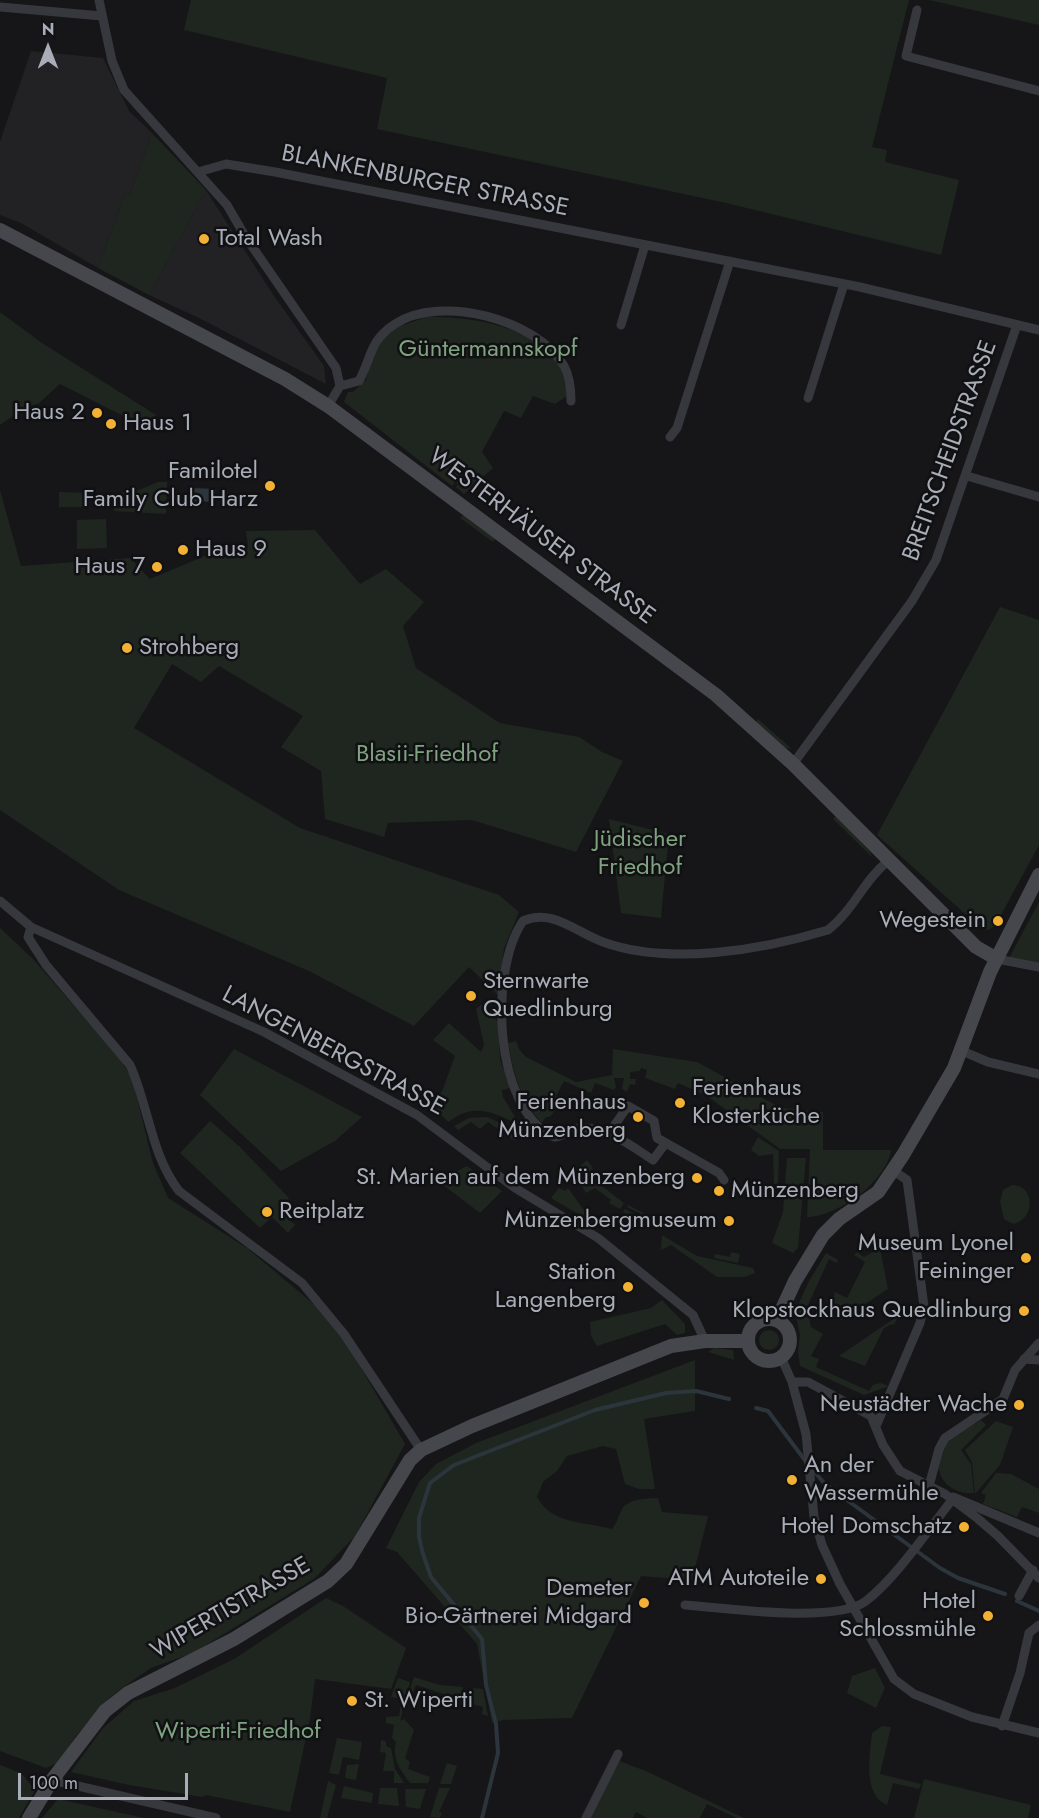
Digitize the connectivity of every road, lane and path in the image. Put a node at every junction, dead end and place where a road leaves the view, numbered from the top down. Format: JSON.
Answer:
{"nodes":[{"id":1,"x":99,"y":0,"type":"edge"},
{"id":2,"x":0,"y":7,"type":"edge"},
{"id":3,"x":917,"y":10,"type":"dead end"},
{"id":4,"x":102,"y":16,"type":"junction"},
{"id":5,"x":1039,"y":91,"type":"edge"},
{"id":6,"x":198,"y":172,"type":"junction"},
{"id":7,"x":0,"y":230,"type":"edge"},
{"id":8,"x":645,"y":245,"type":"junction"},
{"id":9,"x":730,"y":261,"type":"junction"},
{"id":10,"x":844,"y":284,"type":"junction"},
{"id":11,"x":621,"y":325,"type":"dead end"},
{"id":12,"x":1017,"y":325,"type":"junction"},
{"id":13,"x":1039,"y":330,"type":"edge"},
{"id":14,"x":340,"y":386,"type":"junction"},
{"id":15,"x":808,"y":398,"type":"dead end"},
{"id":16,"x":571,"y":401,"type":"dead end"},
{"id":17,"x":328,"y":406,"type":"junction"},
{"id":18,"x":670,"y":437,"type":"dead end"},
{"id":19,"x":967,"y":476,"type":"junction"},
{"id":20,"x":1039,"y":497,"type":"edge"},
{"id":21,"x":793,"y":764,"type":"junction"},
{"id":22,"x":888,"y":861,"type":"junction"},
{"id":23,"x":1039,"y":875,"type":"edge"},
{"id":24,"x":0,"y":901,"type":"edge"},
{"id":25,"x":31,"y":927,"type":"junction"},
{"id":26,"x":997,"y":958,"type":"junction"},
{"id":27,"x":1039,"y":967,"type":"edge"},
{"id":28,"x":962,"y":1052,"type":"junction"},
{"id":29,"x":1039,"y":1074,"type":"edge"},
{"id":30,"x":609,"y":1133,"type":"junction"},
{"id":31,"x":665,"y":1144,"type":"junction"},
{"id":32,"x":894,"y":1171,"type":"junction"},
{"id":33,"x":724,"y":1180,"type":"dead end"},
{"id":34,"x":777,"y":1320,"type":"junction"},
{"id":35,"x":705,"y":1341,"type":"junction"},
{"id":36,"x":748,"y":1341,"type":"junction"},
{"id":37,"x":1039,"y":1343,"type":"edge"},
{"id":38,"x":781,"y":1357,"type":"junction"},
{"id":39,"x":1024,"y":1359,"type":"junction"},
{"id":40,"x":1039,"y":1360,"type":"edge"},
{"id":41,"x":792,"y":1382,"type":"junction"},
{"id":42,"x":877,"y":1424,"type":"junction"},
{"id":43,"x":421,"y":1450,"type":"junction"},
{"id":44,"x":929,"y":1486,"type":"junction"},
{"id":45,"x":948,"y":1497,"type":"junction"},
{"id":46,"x":1039,"y":1533,"type":"edge"},
{"id":47,"x":1036,"y":1574,"type":"edge"},
{"id":48,"x":1019,"y":1596,"type":"dead end"},
{"id":49,"x":685,"y":1605,"type":"dead end"},
{"id":50,"x":854,"y":1606,"type":"junction"},
{"id":51,"x":1039,"y":1625,"type":"edge"},
{"id":52,"x":1002,"y":1726,"type":"junction"},
{"id":53,"x":1039,"y":1733,"type":"edge"},
{"id":54,"x":618,"y":1754,"type":"dead end"},
{"id":55,"x":52,"y":1780,"type":"junction"},
{"id":56,"x":29,"y":1818,"type":"edge"},
{"id":57,"x":216,"y":1818,"type":"edge"},
{"id":58,"x":586,"y":1818,"type":"edge"}],
"edges":[{"from":1,"to":4,"type":"street"},
{"from":2,"to":4,"type":"street"},
{"from":3,"to":5,"type":"street"},
{"from":4,"to":6,"type":"street"},
{"from":6,"to":8,"type":"street","name":"BLANKENBURGER STRASSE"},
{"from":6,"to":14,"type":"street"},
{"from":7,"to":17,"type":"street","name":"WESTERHÄUSER STRASSE"},
{"from":8,"to":9,"type":"street","name":"BLANKENBURGER STRASSE"},
{"from":8,"to":11,"type":"street"},
{"from":9,"to":10,"type":"street","name":"BLANKENBURGER STRASSE"},
{"from":9,"to":18,"type":"street"},
{"from":10,"to":12,"type":"street","name":"BLANKENBURGER STRASSE"},
{"from":10,"to":15,"type":"street"},
{"from":12,"to":13,"type":"street","name":"BLANKENBURGER STRASSE"},
{"from":12,"to":19,"type":"street","name":"BREITSCHEIDSTRASSE"},
{"from":14,"to":16,"type":"street"},
{"from":14,"to":17,"type":"street"},
{"from":17,"to":21,"type":"street","name":"WESTERHÄUSER STRASSE"},
{"from":19,"to":20,"type":"street"},
{"from":19,"to":21,"type":"street","name":"BREITSCHEIDSTRASSE"},
{"from":21,"to":22,"type":"street","name":"WESTERHÄUSER STRASSE"},
{"from":22,"to":26,"type":"street","name":"WESTERHÄUSER STRASSE"},
{"from":22,"to":30,"type":"street"},
{"from":23,"to":26,"type":"street"},
{"from":24,"to":25,"type":"street","name":"LANGENBERGSTRASSE"},
{"from":25,"to":35,"type":"street","name":"LANGENBERGSTRASSE"},
{"from":25,"to":43,"type":"street"},
{"from":26,"to":27,"type":"street"},
{"from":26,"to":28,"type":"street"},
{"from":28,"to":29,"type":"street"},
{"from":28,"to":32,"type":"street"},
{"from":30,"to":31,"type":"street"},
{"from":30,"to":31,"type":"street"},
{"from":31,"to":33,"type":"street"},
{"from":32,"to":34,"type":"street"},
{"from":32,"to":42,"type":"street"},
{"from":34,"to":36,"type":"street"},
{"from":34,"to":38,"type":"street"},
{"from":35,"to":36,"type":"street","name":"WIPERTISTRASSE"},
{"from":35,"to":43,"type":"street","name":"WIPERTISTRASSE"},
{"from":36,"to":38,"type":"street"},
{"from":37,"to":39,"type":"street"},
{"from":38,"to":41,"type":"street"},
{"from":39,"to":40,"type":"street"},
{"from":39,"to":44,"type":"street"},
{"from":41,"to":42,"type":"street"},
{"from":41,"to":50,"type":"street"},
{"from":42,"to":44,"type":"street"},
{"from":43,"to":55,"type":"street","name":"WIPERTISTRASSE"},
{"from":44,"to":45,"type":"street"},
{"from":45,"to":46,"type":"street"},
{"from":45,"to":47,"type":"street"},
{"from":45,"to":50,"type":"street"},
{"from":47,"to":48,"type":"street"},
{"from":49,"to":50,"type":"street"},
{"from":50,"to":52,"type":"street"},
{"from":51,"to":52,"type":"street"},
{"from":52,"to":53,"type":"street"},
{"from":54,"to":58,"type":"street"},
{"from":55,"to":56,"type":"street","name":"WIPERTISTRASSE"},
{"from":55,"to":57,"type":"street"}]}
